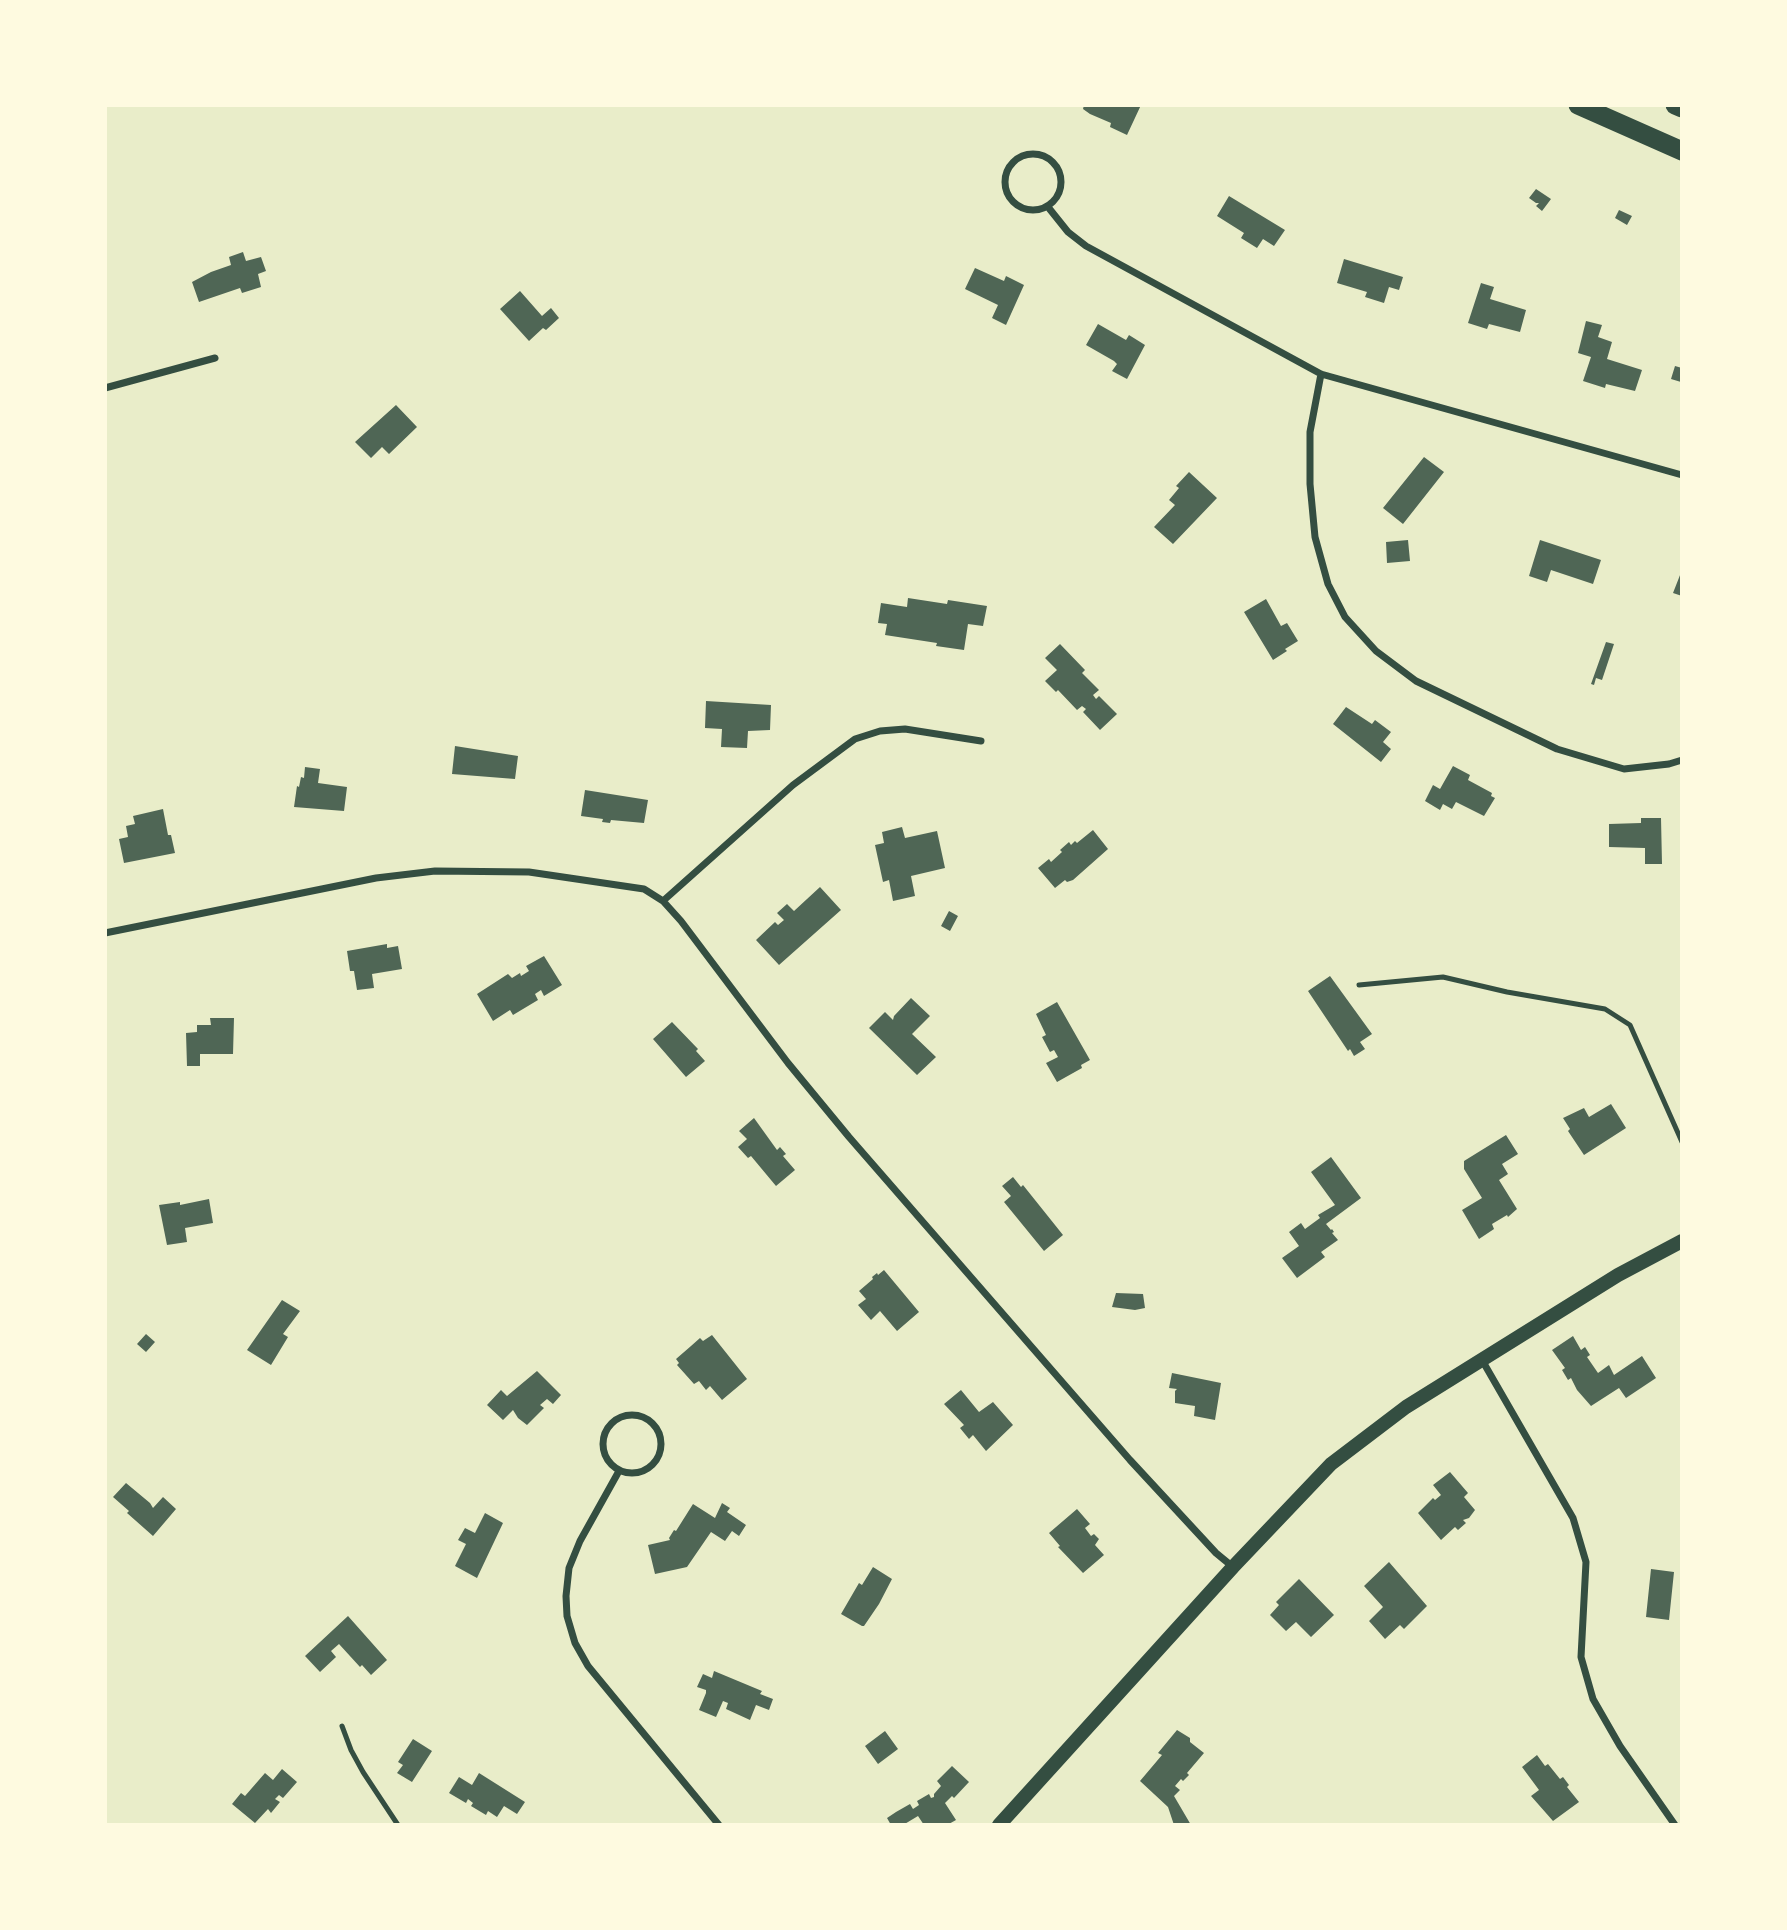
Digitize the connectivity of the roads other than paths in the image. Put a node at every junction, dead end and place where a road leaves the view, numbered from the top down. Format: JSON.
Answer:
{"nodes":[{"id":1,"x":1578,"y":105,"type":"edge"},
{"id":2,"x":1675,"y":105,"type":"edge"},
{"id":3,"x":1682,"y":108,"type":"edge"},
{"id":4,"x":1682,"y":151,"type":"edge"},
{"id":5,"x":1048,"y":206,"type":"junction"},
{"id":6,"x":215,"y":358,"type":"dead end"},
{"id":7,"x":1321,"y":374,"type":"junction"},
{"id":8,"x":105,"y":388,"type":"edge"},
{"id":9,"x":1682,"y":475,"type":"edge"},
{"id":10,"x":981,"y":741,"type":"dead end"},
{"id":11,"x":1682,"y":760,"type":"edge"},
{"id":12,"x":663,"y":901,"type":"junction"},
{"id":13,"x":105,"y":933,"type":"edge"},
{"id":14,"x":1359,"y":985,"type":"dead end"},
{"id":15,"x":1682,"y":1142,"type":"edge"},
{"id":16,"x":1682,"y":1241,"type":"edge"},
{"id":17,"x":1482,"y":1359,"type":"junction"},
{"id":18,"x":619,"y":1471,"type":"junction"},
{"id":19,"x":1233,"y":1567,"type":"junction"},
{"id":20,"x":342,"y":1726,"type":"dead end"},
{"id":21,"x":398,"y":1825,"type":"edge"},
{"id":22,"x":719,"y":1825,"type":"edge"},
{"id":23,"x":999,"y":1825,"type":"edge"},
{"id":24,"x":1675,"y":1825,"type":"edge"}],
"edges":[{"from":1,"to":4,"type":"highway"},
{"from":2,"to":3,"type":"highway"},
{"from":5,"to":5,"type":"street"},
{"from":5,"to":7,"type":"street"},
{"from":6,"to":8,"type":"street"},
{"from":7,"to":9,"type":"street"},
{"from":7,"to":11,"type":"street"},
{"from":10,"to":12,"type":"street"},
{"from":12,"to":13,"type":"street"},
{"from":12,"to":19,"type":"street"},
{"from":14,"to":15,"type":"lane"},
{"from":16,"to":17,"type":"main road"},
{"from":17,"to":19,"type":"main road"},
{"from":17,"to":24,"type":"street"},
{"from":18,"to":18,"type":"street"},
{"from":18,"to":22,"type":"street"},
{"from":19,"to":23,"type":"main road"},
{"from":20,"to":21,"type":"lane"}]}
